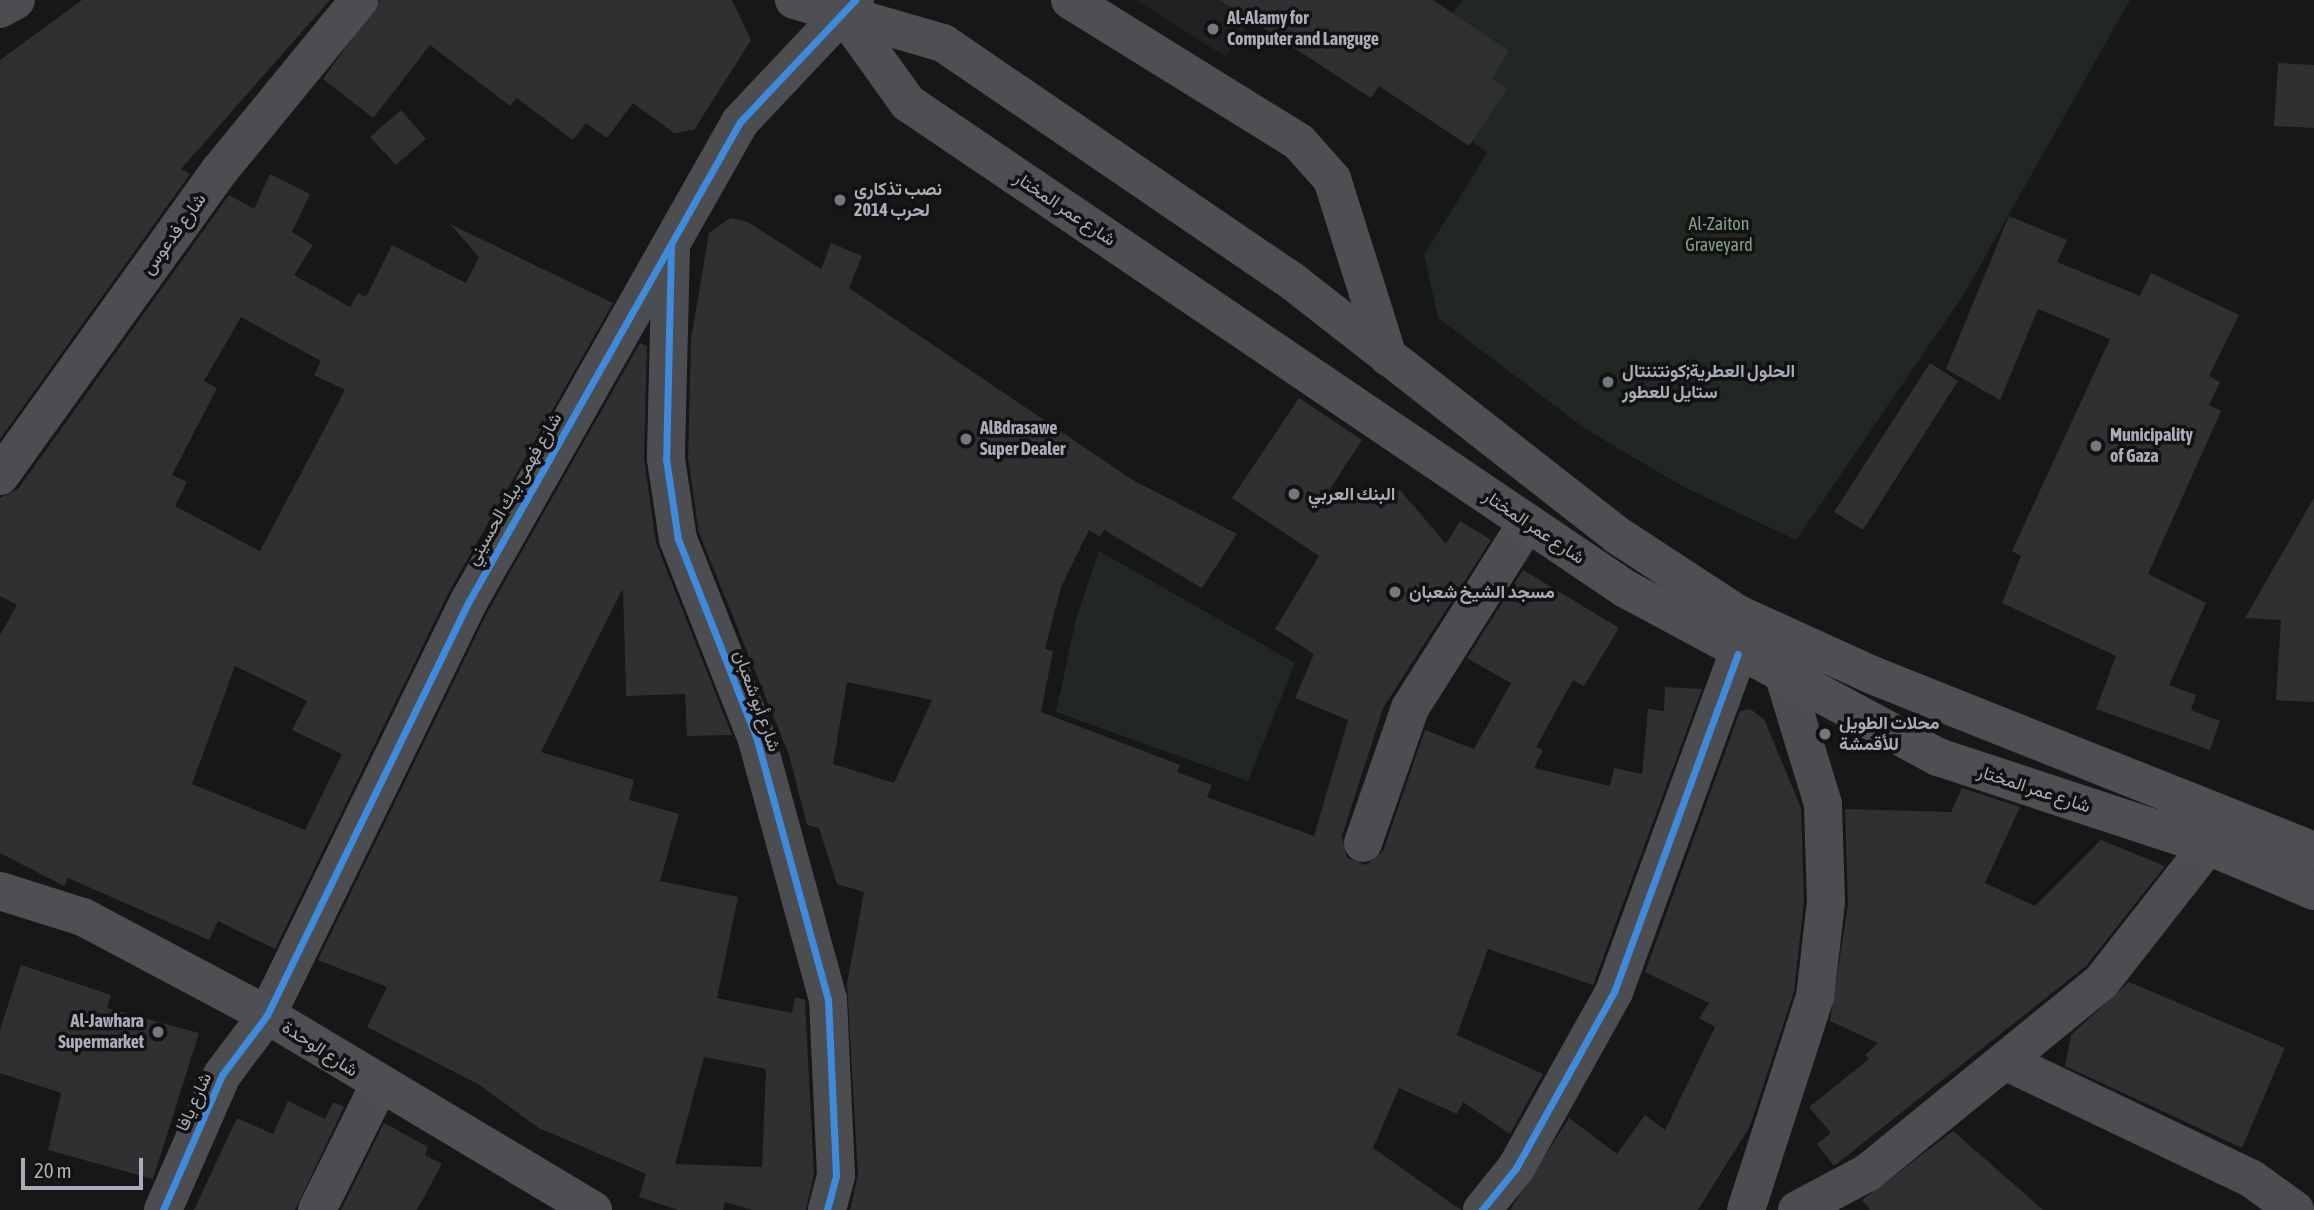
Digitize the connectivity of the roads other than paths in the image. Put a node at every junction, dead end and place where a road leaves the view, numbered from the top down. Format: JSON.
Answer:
{"nodes":[{"id":1,"x":16,"y":0,"type":"edge"},
{"id":2,"x":359,"y":0,"type":"edge"},
{"id":3,"x":794,"y":0,"type":"edge"},
{"id":4,"x":1070,"y":0,"type":"edge"},
{"id":5,"x":850,"y":7,"type":"edge"},
{"id":6,"x":0,"y":9,"type":"edge"},
{"id":7,"x":671,"y":244,"type":"junction"},
{"id":8,"x":1388,"y":357,"type":"junction"},
{"id":9,"x":0,"y":476,"type":"edge"},
{"id":10,"x":1527,"y":523,"type":"junction"},
{"id":11,"x":1738,"y":654,"type":"junction"},
{"id":12,"x":1786,"y":680,"type":"junction"},
{"id":13,"x":1363,"y":843,"type":"dead end"},
{"id":14,"x":2208,"y":846,"type":"junction"},
{"id":15,"x":2314,"y":851,"type":"edge"},
{"id":16,"x":0,"y":891,"type":"edge"},
{"id":17,"x":2314,"y":891,"type":"edge"},
{"id":18,"x":267,"y":1015,"type":"junction"},
{"id":19,"x":2007,"y":1062,"type":"junction"},
{"id":20,"x":378,"y":1087,"type":"junction"},
{"id":21,"x":586,"y":1208,"type":"edge"},
{"id":22,"x":163,"y":1210,"type":"edge"},
{"id":23,"x":317,"y":1210,"type":"edge"},
{"id":24,"x":827,"y":1210,"type":"edge"},
{"id":25,"x":1482,"y":1210,"type":"edge"},
{"id":26,"x":1746,"y":1210,"type":"edge"},
{"id":27,"x":1797,"y":1210,"type":"edge"},
{"id":28,"x":2295,"y":1210,"type":"edge"}],
"edges":[{"from":1,"to":6,"type":"street"},
{"from":2,"to":9,"type":"street","name":"شارع فدعوس"},
{"from":3,"to":5,"type":"main road"},
{"from":4,"to":8,"type":"main road"},
{"from":5,"to":7,"type":"street","name":"شارع فهمى بيك الحسيني"},
{"from":5,"to":8,"type":"main road"},
{"from":5,"to":10,"type":"main road","name":"شارع عمر المختار"},
{"from":7,"to":18,"type":"street","name":"شارع فهمى بيك الحسيني"},
{"from":7,"to":24,"type":"street","name":"شارع أبو شعبان"},
{"from":8,"to":15,"type":"main road"},
{"from":10,"to":11,"type":"main road","name":"شارع عمر المختار"},
{"from":10,"to":13,"type":"street"},
{"from":11,"to":12,"type":"main road","name":"شارع عمر المختار"},
{"from":11,"to":25,"type":"street"},
{"from":12,"to":14,"type":"main road","name":"شارع عمر المختار"},
{"from":12,"to":26,"type":"street"},
{"from":14,"to":17,"type":"main road","name":"شارع عمر المختار"},
{"from":14,"to":19,"type":"street"},
{"from":16,"to":18,"type":"main road","name":"شارع الوحدة"},
{"from":18,"to":20,"type":"main road","name":"شارع الوحدة"},
{"from":18,"to":22,"type":"street","name":"شارع يافا"},
{"from":19,"to":27,"type":"street"},
{"from":19,"to":28,"type":"street"},
{"from":20,"to":21,"type":"main road","name":"شارع الوحدة"},
{"from":20,"to":23,"type":"street"}]}
